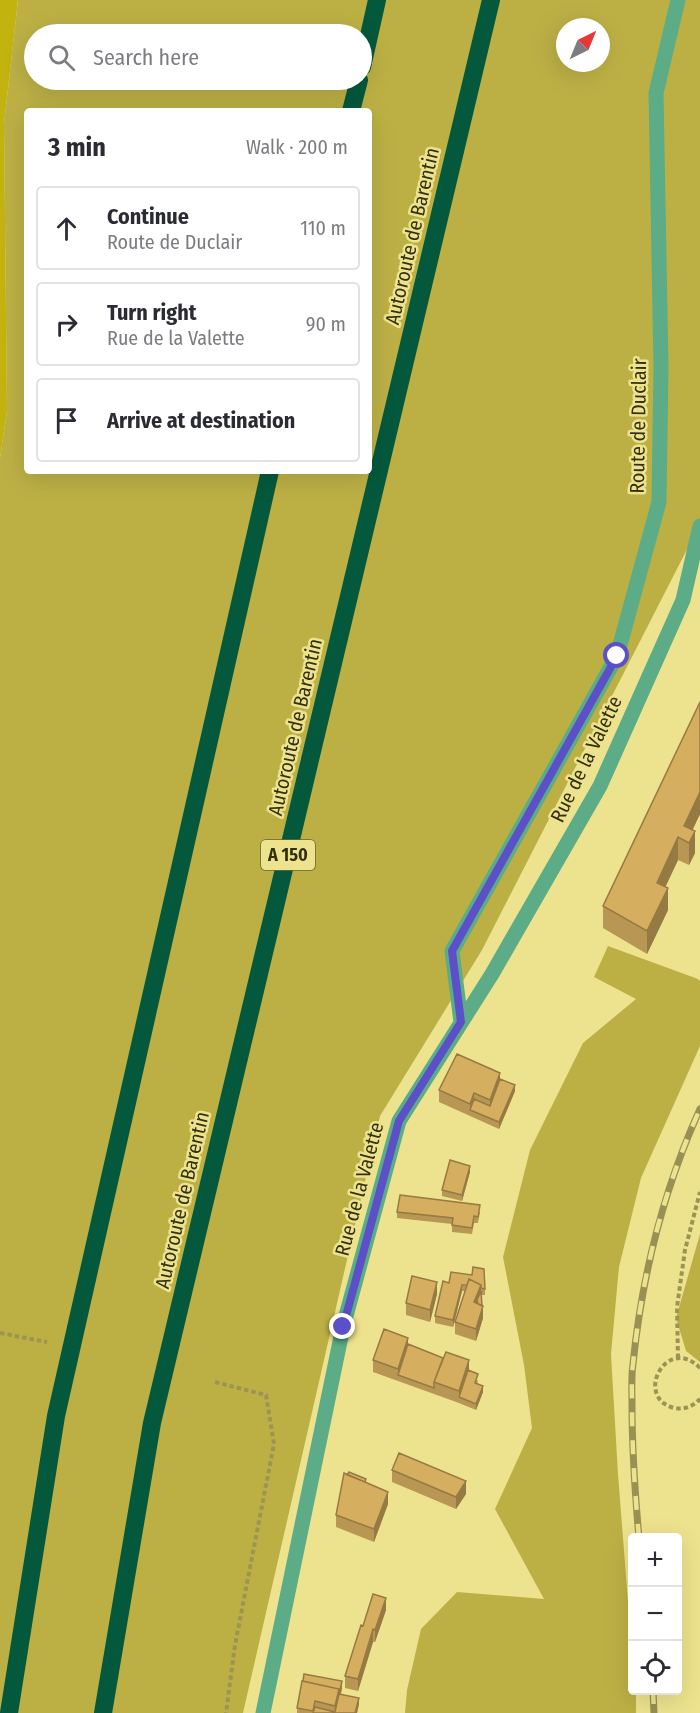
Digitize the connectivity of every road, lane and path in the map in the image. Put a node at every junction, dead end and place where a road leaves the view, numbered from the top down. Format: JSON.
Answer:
{"nodes":[{"id":1,"x":377,"y":0,"type":"edge"},
{"id":2,"x":491,"y":0,"type":"edge"},
{"id":3,"x":678,"y":0,"type":"edge"},
{"id":4,"x":372,"y":24,"type":"edge"},
{"id":5,"x":356,"y":90,"type":"edge"},
{"id":6,"x":352,"y":108,"type":"edge"},
{"id":7,"x":269,"y":474,"type":"edge"},
{"id":8,"x":700,"y":526,"type":"edge"},
{"id":9,"x":461,"y":1022,"type":"junction"},
{"id":10,"x":700,"y":1192,"type":"edge"},
{"id":11,"x":0,"y":1333,"type":"edge"},
{"id":12,"x":47,"y":1342,"type":"dead end"},
{"id":13,"x":678,"y":1358,"type":"junction"},
{"id":14,"x":700,"y":1368,"type":"edge"},
{"id":15,"x":215,"y":1382,"type":"dead end"},
{"id":16,"x":700,"y":1399,"type":"edge"},
{"id":17,"x":9,"y":1713,"type":"edge"},
{"id":18,"x":103,"y":1713,"type":"edge"},
{"id":19,"x":226,"y":1713,"type":"edge"},
{"id":20,"x":263,"y":1713,"type":"edge"}],
"edges":[{"from":1,"to":4,"type":"highway"},
{"from":2,"to":18,"type":"highway","name":"Autoroute de Barentin","number":"A 150"},
{"from":3,"to":9,"type":"street","name":"Route de Duclair"},
{"from":5,"to":6,"type":"highway"},
{"from":7,"to":17,"type":"highway"},
{"from":8,"to":9,"type":"street","name":"Rue de la Valette"},
{"from":9,"to":20,"type":"street","name":"Rue de la Valette"},
{"from":10,"to":13,"type":"path"},
{"from":11,"to":12,"type":"path"},
{"from":13,"to":14,"type":"path"},
{"from":13,"to":16,"type":"path"},
{"from":15,"to":19,"type":"path"}]}
